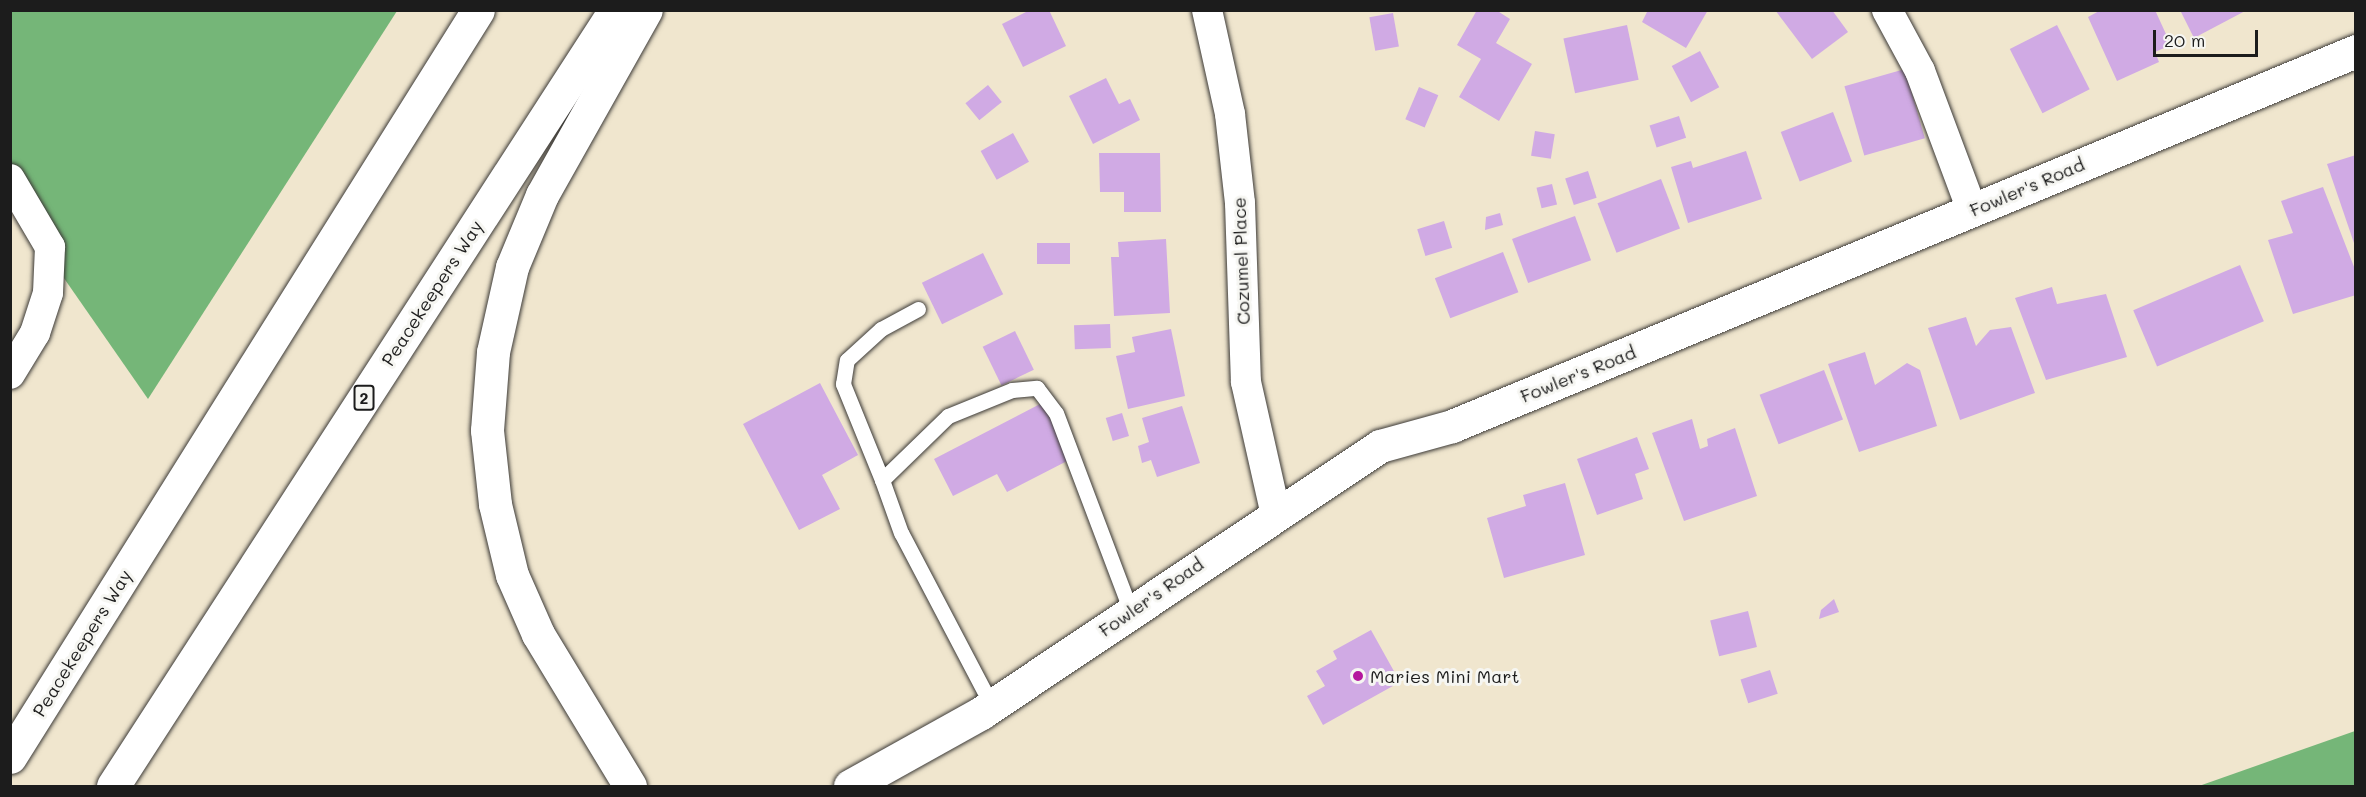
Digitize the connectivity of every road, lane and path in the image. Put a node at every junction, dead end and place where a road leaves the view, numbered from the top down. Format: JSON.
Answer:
{"nodes":[{"id":1,"x":478,"y":10,"type":"edge"},
{"id":2,"x":615,"y":10,"type":"edge"},
{"id":3,"x":646,"y":10,"type":"edge"},
{"id":4,"x":1207,"y":10,"type":"edge"},
{"id":5,"x":1887,"y":10,"type":"edge"},
{"id":6,"x":2355,"y":51,"type":"edge"},
{"id":7,"x":10,"y":179,"type":"edge"},
{"id":8,"x":1972,"y":210,"type":"junction"},
{"id":9,"x":918,"y":309,"type":"dead end"},
{"id":10,"x":10,"y":374,"type":"edge"},
{"id":11,"x":882,"y":480,"type":"junction"},
{"id":12,"x":1275,"y":511,"type":"junction"},
{"id":13,"x":1131,"y":611,"type":"junction"},
{"id":14,"x":992,"y":706,"type":"junction"},
{"id":15,"x":10,"y":758,"type":"edge"},
{"id":16,"x":113,"y":786,"type":"edge"},
{"id":17,"x":630,"y":786,"type":"edge"},
{"id":18,"x":850,"y":786,"type":"edge"}],
"edges":[{"from":1,"to":15,"type":"main road","name":"Peacekeepers Way"},
{"from":2,"to":16,"type":"main road","name":"Peacekeepers Way","number":"2"},
{"from":3,"to":17,"type":"main road"},
{"from":4,"to":12,"type":"street","name":"Cozumel Place"},
{"from":5,"to":8,"type":"street"},
{"from":6,"to":8,"type":"main road","name":"Fowler's Road"},
{"from":7,"to":10,"type":"street"},
{"from":8,"to":12,"type":"main road","name":"Fowler's Road"},
{"from":9,"to":11,"type":"lane"},
{"from":11,"to":13,"type":"lane"},
{"from":11,"to":14,"type":"lane"},
{"from":12,"to":13,"type":"main road","name":"Fowler's Road"},
{"from":13,"to":14,"type":"main road","name":"Fowler's Road"},
{"from":14,"to":18,"type":"main road","name":"Fowler's Road"}]}
